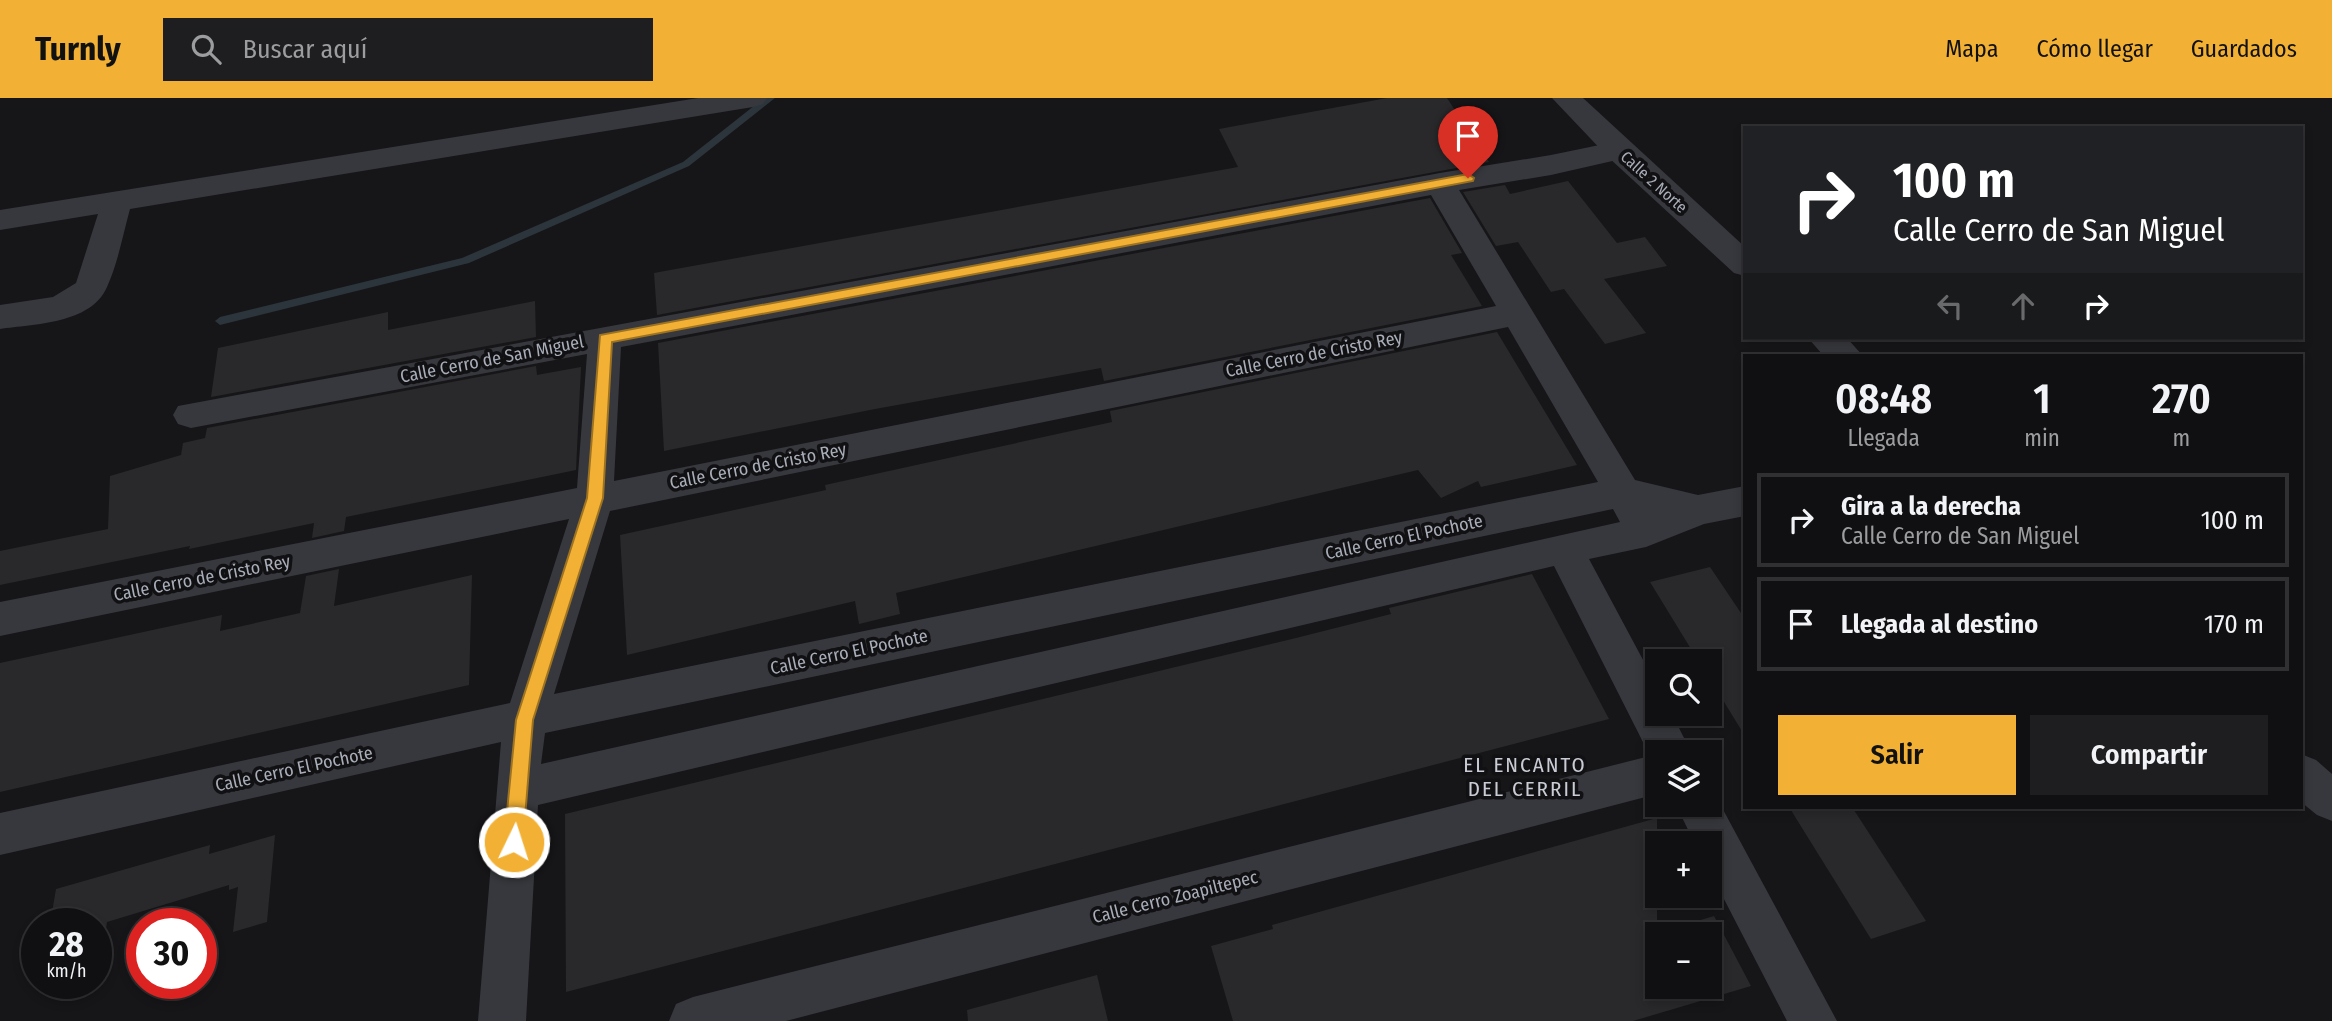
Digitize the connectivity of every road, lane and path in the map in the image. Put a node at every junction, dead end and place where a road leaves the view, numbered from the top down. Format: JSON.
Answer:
{"nodes":[{"id":1,"x":753,"y":98,"type":"edge"},
{"id":2,"x":1566,"y":98,"type":"edge"},
{"id":3,"x":1619,"y":150,"type":"junction"},
{"id":4,"x":1440,"y":183,"type":"junction"},
{"id":5,"x":118,"y":200,"type":"junction"},
{"id":6,"x":0,"y":220,"type":"edge"},
{"id":7,"x":1743,"y":262,"type":"edge"},
{"id":8,"x":1516,"y":314,"type":"junction"},
{"id":9,"x":0,"y":317,"type":"edge"},
{"id":10,"x":605,"y":338,"type":"junction"},
{"id":11,"x":1827,"y":340,"type":"edge"},
{"id":12,"x":1844,"y":354,"type":"edge"},
{"id":13,"x":191,"y":415,"type":"dead end"},
{"id":14,"x":1622,"y":492,"type":"junction"},
{"id":15,"x":595,"y":498,"type":"junction"},
{"id":16,"x":1743,"y":501,"type":"edge"},
{"id":17,"x":1698,"y":510,"type":"junction"},
{"id":18,"x":1646,"y":532,"type":"junction"},
{"id":19,"x":1564,"y":548,"type":"junction"},
{"id":20,"x":0,"y":619,"type":"edge"},
{"id":21,"x":524,"y":720,"type":"junction"},
{"id":22,"x":1664,"y":740,"type":"edge"},
{"id":23,"x":2303,"y":776,"type":"edge"},
{"id":24,"x":1645,"y":777,"type":"edge"},
{"id":25,"x":517,"y":790,"type":"junction"},
{"id":26,"x":2332,"y":801,"type":"edge"},
{"id":27,"x":1704,"y":817,"type":"edge"},
{"id":28,"x":0,"y":834,"type":"edge"},
{"id":29,"x":502,"y":1021,"type":"edge"},
{"id":30,"x":693,"y":1021,"type":"edge"},
{"id":31,"x":1813,"y":1021,"type":"edge"}],
"edges":[{"from":1,"to":5,"type":"street"},
{"from":2,"to":3,"type":"street","name":"Calle 2 Norte"},
{"from":3,"to":4,"type":"street","name":"Calle Cerro de San Miguel"},
{"from":3,"to":7,"type":"street","name":"Calle 2 Norte"},
{"from":4,"to":8,"type":"street"},
{"from":4,"to":10,"type":"street","name":"Calle Cerro de San Miguel"},
{"from":5,"to":6,"type":"street"},
{"from":5,"to":9,"type":"street"},
{"from":8,"to":14,"type":"street"},
{"from":8,"to":15,"type":"street","name":"Calle Cerro de Cristo Rey"},
{"from":10,"to":13,"type":"street","name":"Calle Cerro de San Miguel"},
{"from":10,"to":15,"type":"street"},
{"from":11,"to":12,"type":"street"},
{"from":14,"to":17,"type":"street","name":"Calle Cerro El Pochote"},
{"from":14,"to":18,"type":"street"},
{"from":14,"to":21,"type":"street","name":"Calle Cerro El Pochote"},
{"from":15,"to":20,"type":"street","name":"Calle Cerro de Cristo Rey"},
{"from":15,"to":21,"type":"street"},
{"from":16,"to":17,"type":"street","name":"Calle Cerro El Pochote"},
{"from":17,"to":18,"type":"street","name":"Calle Cerro El Pochote"},
{"from":18,"to":19,"type":"street","name":"Calle Cerro El Pochote"},
{"from":19,"to":22,"type":"street"},
{"from":19,"to":25,"type":"street","name":"Calle Cerro El Pochote"},
{"from":21,"to":25,"type":"street"},
{"from":21,"to":28,"type":"street","name":"Calle Cerro El Pochote"},
{"from":23,"to":26,"type":"street"},
{"from":24,"to":30,"type":"street","name":"Calle Cerro Zoapiltepec"},
{"from":25,"to":29,"type":"street"},
{"from":27,"to":31,"type":"street"}]}
